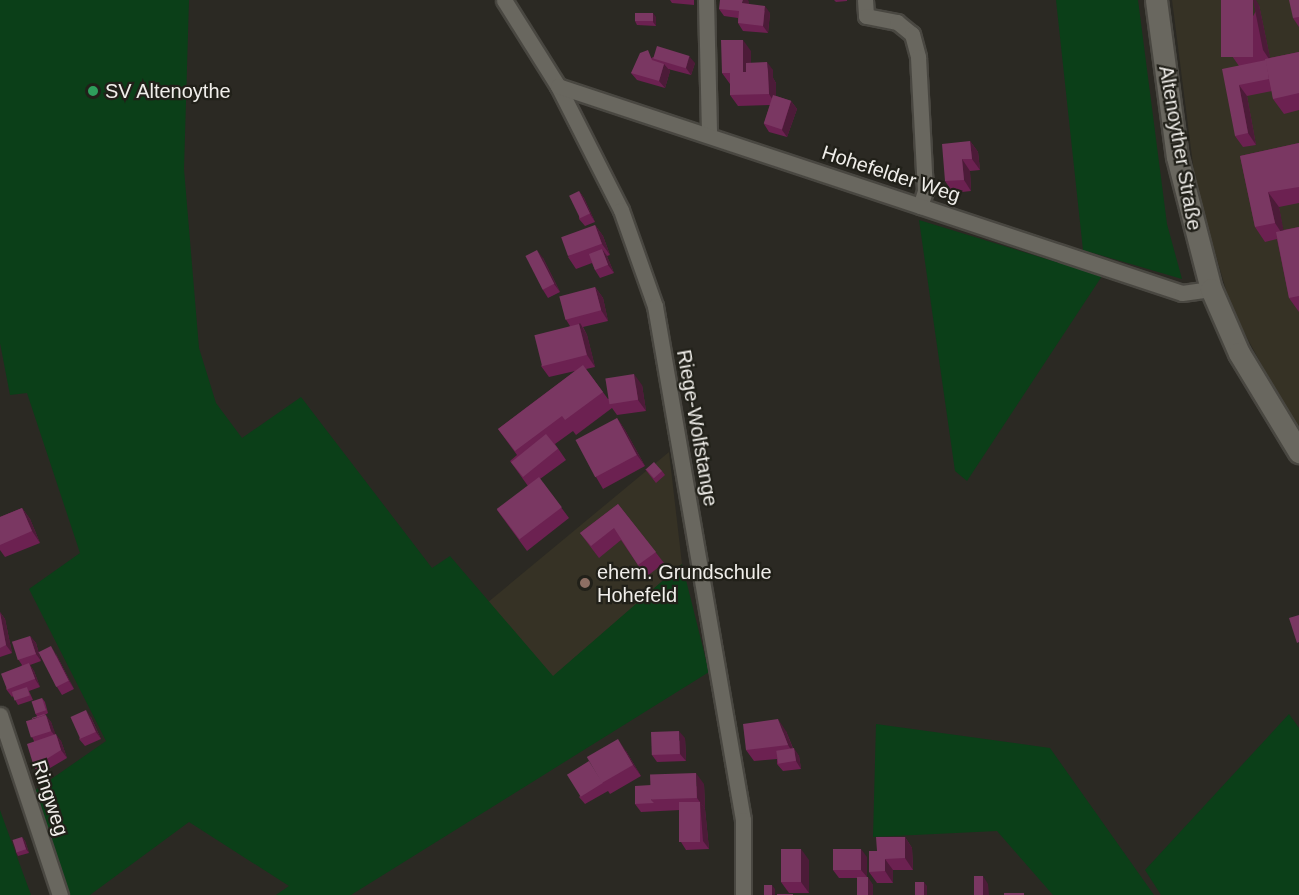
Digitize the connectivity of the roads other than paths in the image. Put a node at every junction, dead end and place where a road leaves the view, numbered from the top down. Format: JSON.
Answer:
{"nodes":[{"id":1,"x":504,"y":0,"type":"edge"},
{"id":2,"x":706,"y":0,"type":"edge"},
{"id":3,"x":865,"y":0,"type":"edge"},
{"id":4,"x":1156,"y":0,"type":"edge"},
{"id":5,"x":558,"y":86,"type":"junction"},
{"id":6,"x":709,"y":135,"type":"junction"},
{"id":7,"x":920,"y":206,"type":"junction"},
{"id":8,"x":1211,"y":289,"type":"junction"},
{"id":9,"x":1299,"y":452,"type":"edge"},
{"id":10,"x":0,"y":715,"type":"edge"},
{"id":11,"x":60,"y":895,"type":"edge"},
{"id":12,"x":743,"y":895,"type":"edge"}],
"edges":[{"from":1,"to":5,"type":"street","name":"Riege-Wolfstange"},
{"from":2,"to":6,"type":"street"},
{"from":3,"to":7,"type":"street"},
{"from":4,"to":8,"type":"main road","name":"Altenoyther Straße"},
{"from":5,"to":6,"type":"street","name":"Hohefelder Weg"},
{"from":5,"to":12,"type":"street","name":"Riege-Wolfstange"},
{"from":6,"to":7,"type":"street","name":"Hohefelder Weg"},
{"from":7,"to":8,"type":"street","name":"Hohefelder Weg"},
{"from":8,"to":9,"type":"main road","name":"Altenoyther Straße"},
{"from":10,"to":11,"type":"street","name":"Ringweg"}]}
